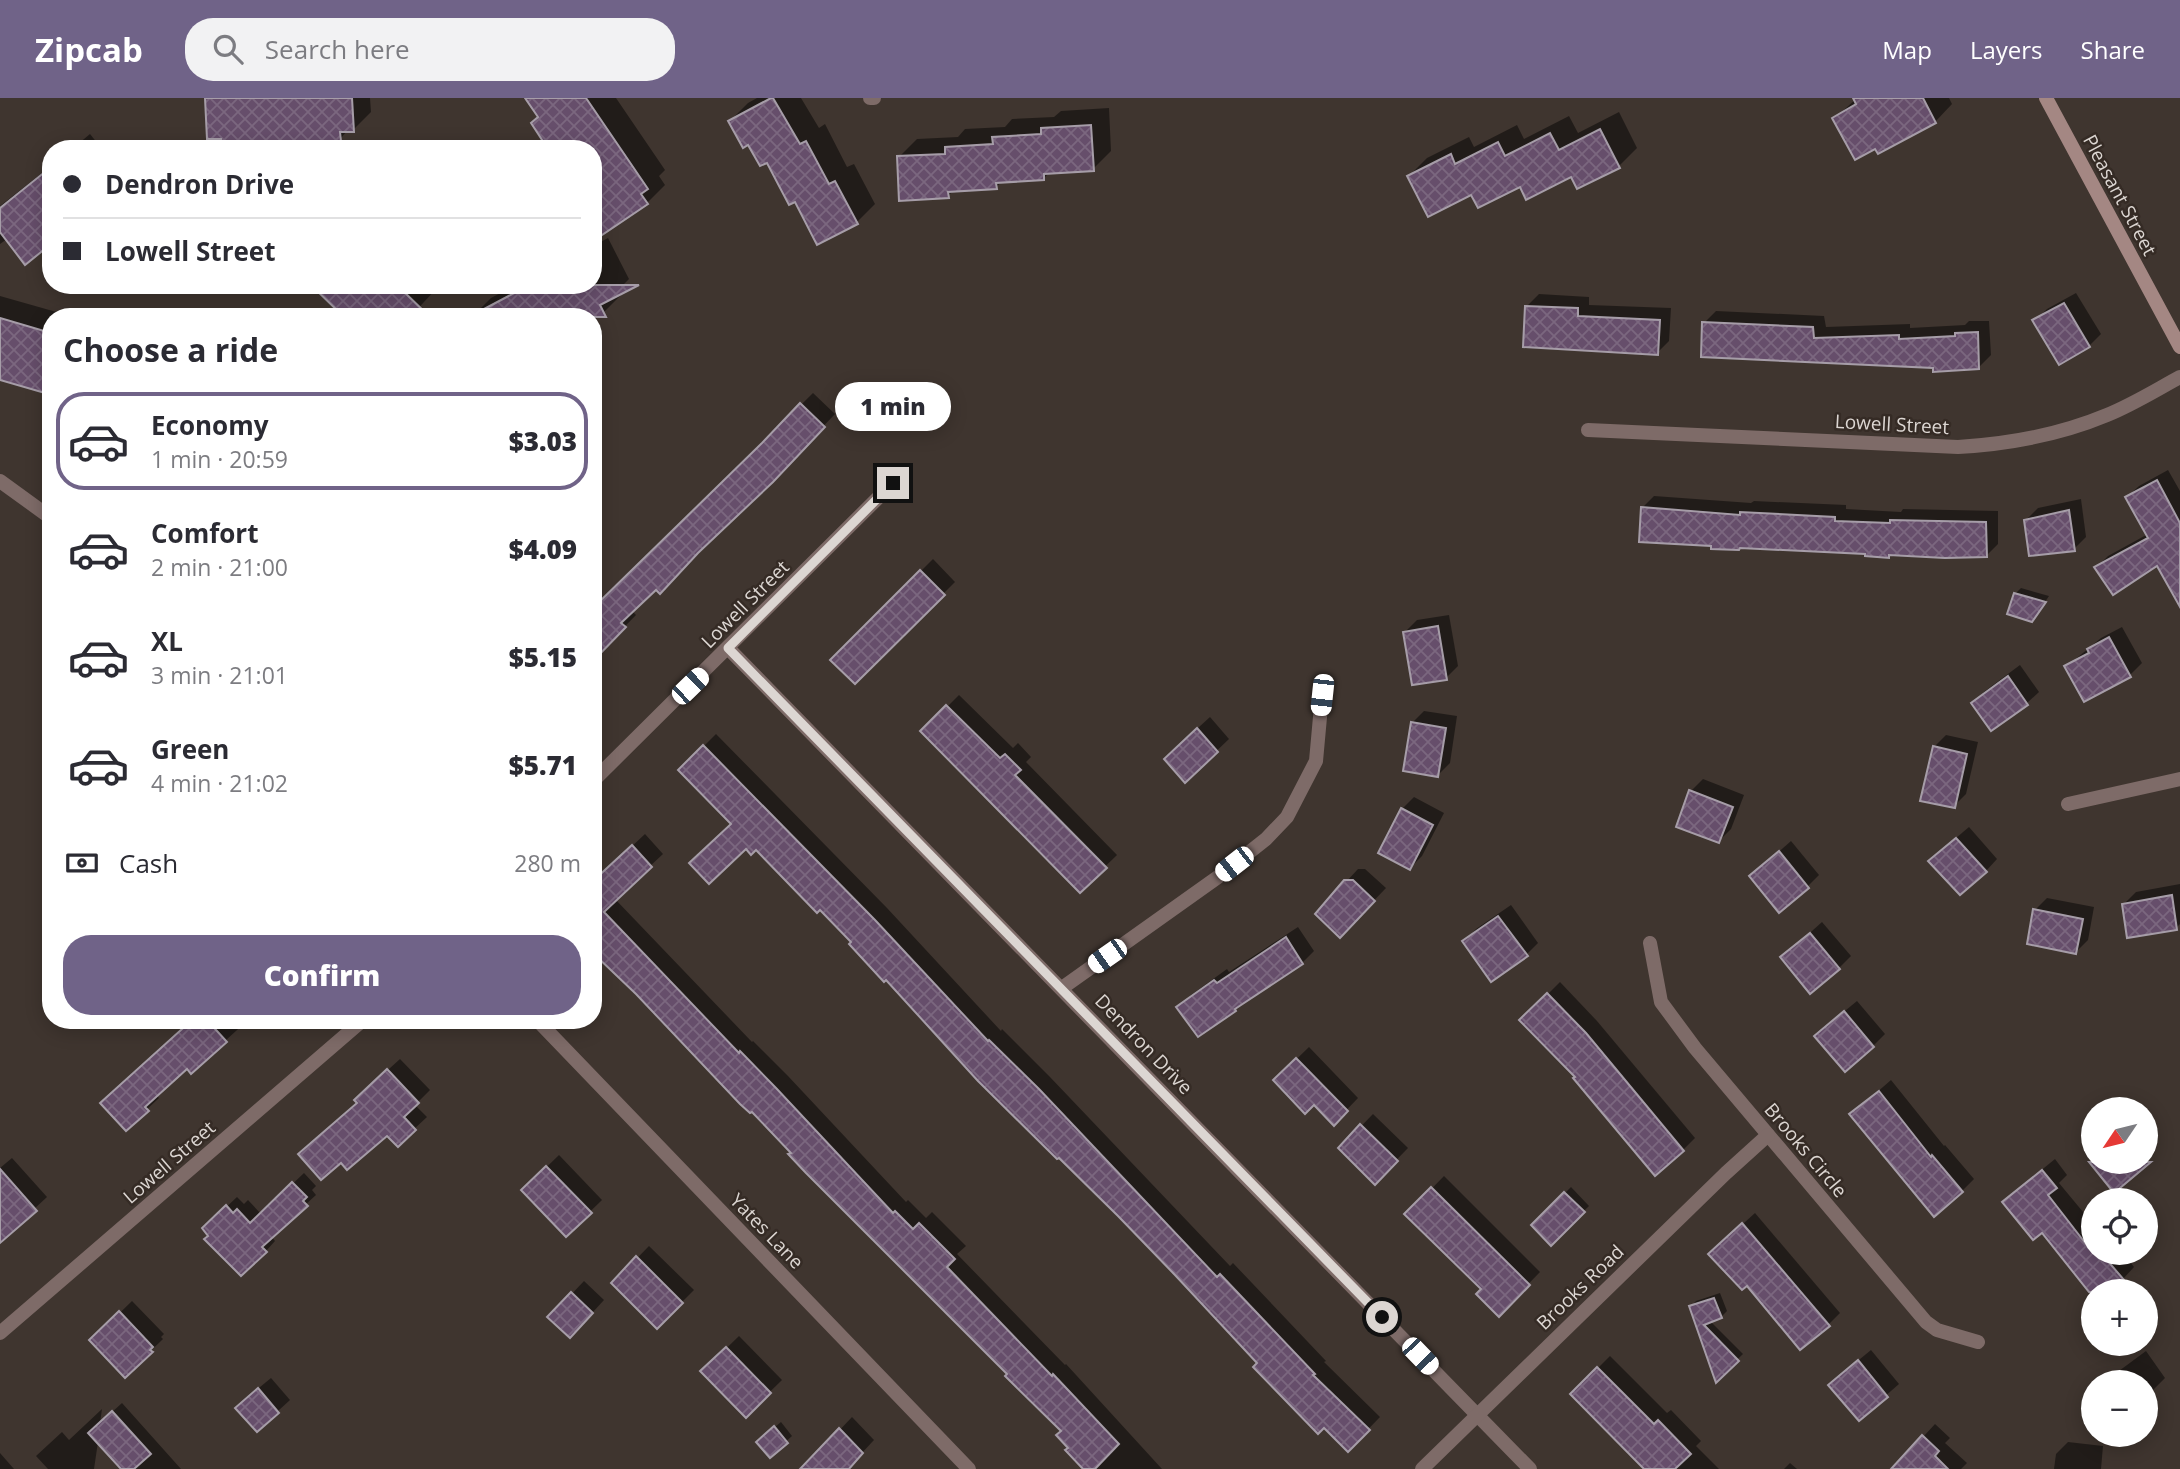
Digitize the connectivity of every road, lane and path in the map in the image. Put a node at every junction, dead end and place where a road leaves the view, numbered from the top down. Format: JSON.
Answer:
{"nodes":[{"id":1,"x":2046,"y":98,"type":"edge"},
{"id":2,"x":2180,"y":347,"type":"edge"},
{"id":3,"x":2180,"y":377,"type":"edge"},
{"id":4,"x":1588,"y":430,"type":"dead end"},
{"id":5,"x":0,"y":481,"type":"edge"},
{"id":6,"x":893,"y":483,"type":"dead end"},
{"id":7,"x":42,"y":511,"type":"edge"},
{"id":8,"x":728,"y":648,"type":"junction"},
{"id":9,"x":1322,"y":695,"type":"dead end"},
{"id":10,"x":602,"y":772,"type":"edge"},
{"id":11,"x":2180,"y":779,"type":"edge"},
{"id":12,"x":2068,"y":804,"type":"dead end"},
{"id":13,"x":1650,"y":943,"type":"dead end"},
{"id":14,"x":1062,"y":988,"type":"junction"},
{"id":15,"x":353,"y":1029,"type":"edge"},
{"id":16,"x":546,"y":1029,"type":"edge"},
{"id":17,"x":1768,"y":1135,"type":"junction"},
{"id":18,"x":0,"y":1333,"type":"edge"},
{"id":19,"x":1978,"y":1342,"type":"dead end"},
{"id":20,"x":1476,"y":1414,"type":"junction"},
{"id":21,"x":969,"y":1469,"type":"edge"},
{"id":22,"x":1422,"y":1469,"type":"edge"},
{"id":23,"x":1530,"y":1469,"type":"edge"}],
"edges":[{"from":1,"to":2,"type":"street","name":"Pleasant Street"},
{"from":3,"to":4,"type":"street","name":"Lowell Street"},
{"from":5,"to":7,"type":"street"},
{"from":6,"to":8,"type":"street","name":"Lowell Street"},
{"from":8,"to":10,"type":"street","name":"Lowell Street"},
{"from":8,"to":14,"type":"street","name":"Dendron Drive"},
{"from":9,"to":14,"type":"street"},
{"from":11,"to":12,"type":"street"},
{"from":13,"to":17,"type":"street","name":"Brooks Circle"},
{"from":14,"to":20,"type":"street","name":"Dendron Drive"},
{"from":15,"to":18,"type":"street","name":"Lowell Street"},
{"from":16,"to":21,"type":"street","name":"Yates Lane"},
{"from":17,"to":19,"type":"street","name":"Brooks Circle"},
{"from":17,"to":20,"type":"street","name":"Brooks Road"},
{"from":20,"to":22,"type":"street","name":"Brooks Road"},
{"from":20,"to":23,"type":"street","name":"Dendron Drive"}]}
